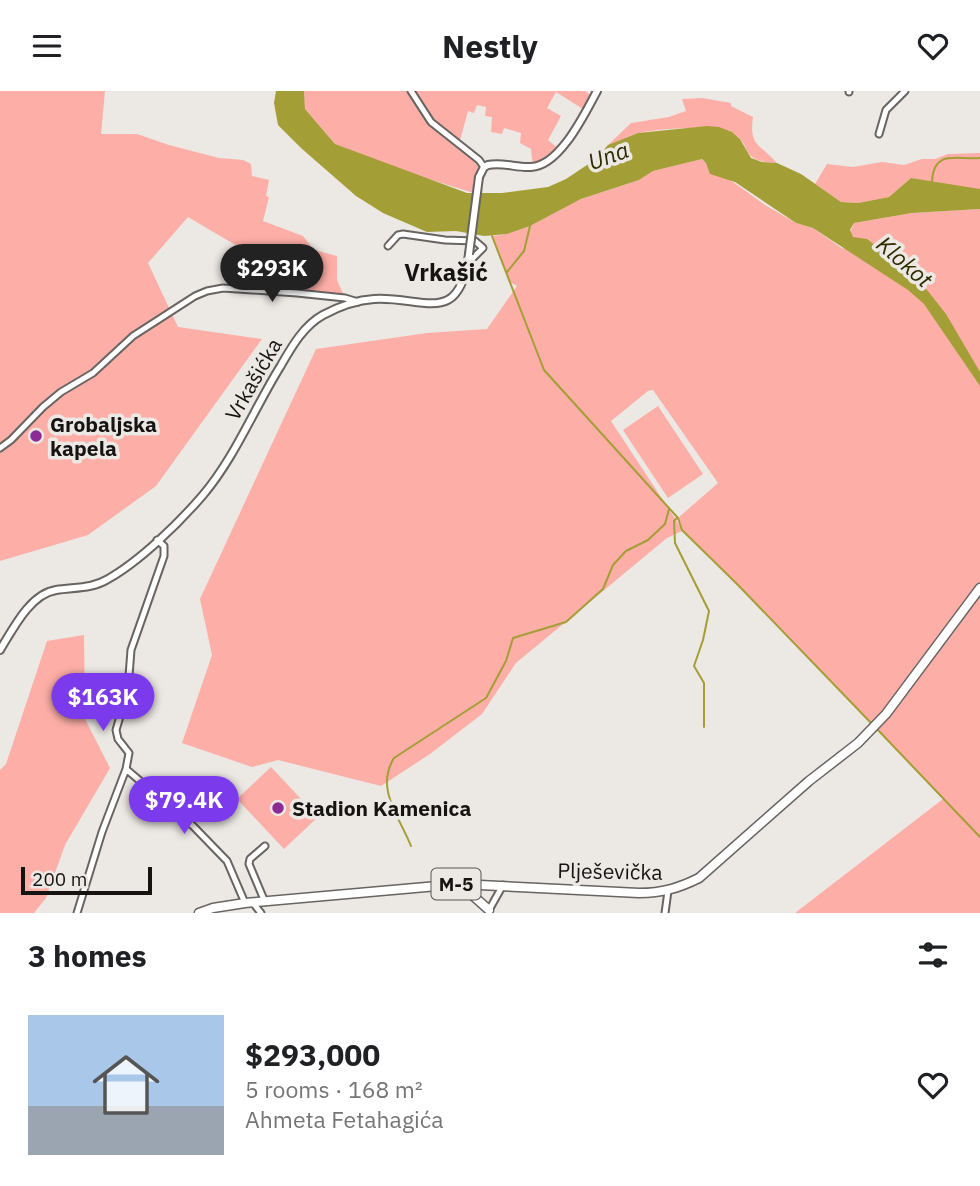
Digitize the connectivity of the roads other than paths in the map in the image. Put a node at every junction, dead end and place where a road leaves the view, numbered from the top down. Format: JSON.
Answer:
{"nodes":[{"id":1,"x":411,"y":91,"type":"edge"},
{"id":2,"x":597,"y":91,"type":"edge"},
{"id":3,"x":905,"y":91,"type":"edge"},
{"id":4,"x":879,"y":134,"type":"dead end"},
{"id":5,"x":484,"y":167,"type":"junction"},
{"id":6,"x":388,"y":246,"type":"dead end"},
{"id":7,"x":467,"y":264,"type":"junction"},
{"id":8,"x":358,"y":302,"type":"junction"},
{"id":9,"x":0,"y":448,"type":"edge"},
{"id":10,"x":158,"y":540,"type":"junction"},
{"id":11,"x":980,"y":588,"type":"edge"},
{"id":12,"x":1,"y":647,"type":"edge"},
{"id":13,"x":126,"y":769,"type":"junction"},
{"id":14,"x":265,"y":846,"type":"dead end"},
{"id":15,"x":460,"y":884,"type":"junction"},
{"id":16,"x":503,"y":884,"type":"junction"},
{"id":17,"x":668,"y":891,"type":"junction"},
{"id":18,"x":265,"y":902,"type":"junction"},
{"id":19,"x":249,"y":903,"type":"junction"},
{"id":20,"x":220,"y":910,"type":"edge"},
{"id":21,"x":489,"y":912,"type":"edge"},
{"id":22,"x":77,"y":913,"type":"edge"},
{"id":23,"x":199,"y":913,"type":"edge"},
{"id":24,"x":261,"y":913,"type":"edge"},
{"id":25,"x":665,"y":913,"type":"edge"}],
"edges":[{"from":1,"to":5,"type":"street"},
{"from":2,"to":5,"type":"street"},
{"from":3,"to":4,"type":"street"},
{"from":5,"to":7,"type":"street","name":"Vrkašićka","bridge":true},
{"from":6,"to":7,"type":"street"},
{"from":7,"to":8,"type":"street","name":"Vrkašićka"},
{"from":8,"to":9,"type":"street"},
{"from":8,"to":10,"type":"street","name":"Vrkašićka"},
{"from":10,"to":12,"type":"street","name":"Vrkašićka"},
{"from":10,"to":13,"type":"street"},
{"from":11,"to":17,"type":"main road","name":"Plješevička","number":"M-5"},
{"from":13,"to":19,"type":"street"},
{"from":13,"to":22,"type":"street"},
{"from":14,"to":18,"type":"street"},
{"from":15,"to":16,"type":"main road","name":"Plješevička","number":"M-5"},
{"from":15,"to":18,"type":"main road","name":"Plješevička","number":"M-5"},
{"from":15,"to":21,"type":"main road"},
{"from":16,"to":17,"type":"main road","name":"Plješevička","number":"M-5"},
{"from":16,"to":21,"type":"street"},
{"from":17,"to":25,"type":"street"},
{"from":18,"to":19,"type":"main road","name":"Plješevička","number":"M-5"},
{"from":19,"to":20,"type":"main road","name":"Plješevička","number":"M-5"},
{"from":19,"to":24,"type":"street"},
{"from":20,"to":23,"type":"main road","name":"Plješevička","number":"M-5"}]}
